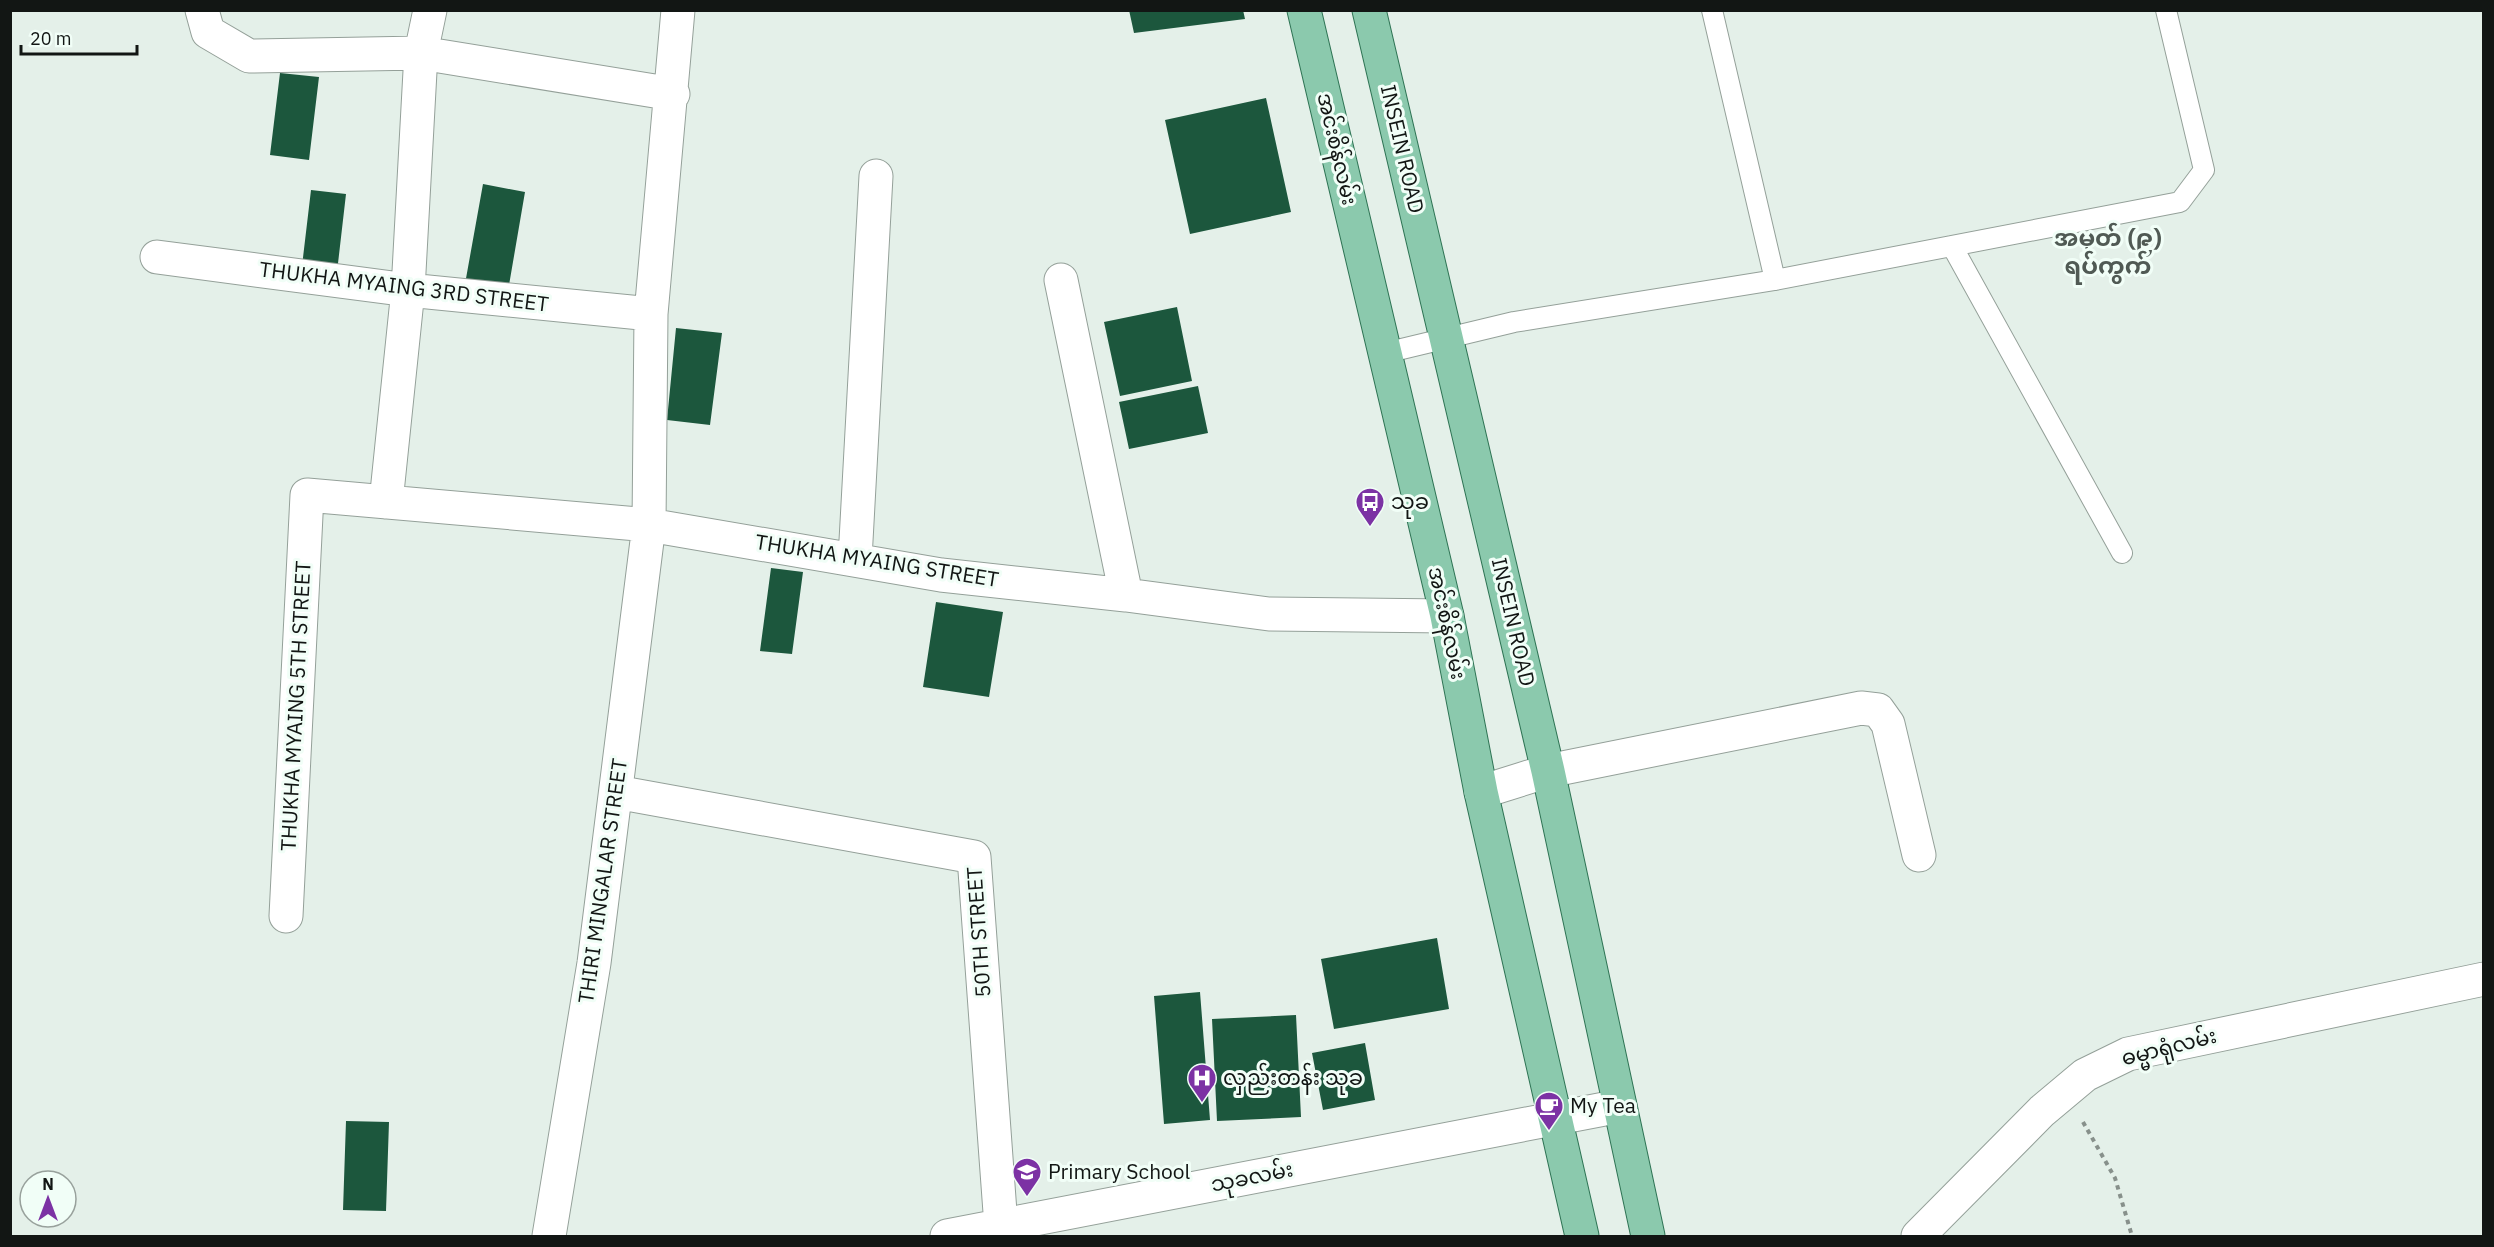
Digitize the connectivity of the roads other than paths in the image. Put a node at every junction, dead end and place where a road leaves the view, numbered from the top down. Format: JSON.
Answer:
{"nodes":[{"id":1,"x":202,"y":10,"type":"edge"},
{"id":2,"x":430,"y":10,"type":"edge"},
{"id":3,"x":678,"y":10,"type":"edge"},
{"id":4,"x":1304,"y":10,"type":"edge"},
{"id":5,"x":1369,"y":10,"type":"edge"},
{"id":6,"x":1712,"y":10,"type":"edge"},
{"id":7,"x":2166,"y":10,"type":"edge"},
{"id":8,"x":421,"y":53,"type":"junction"},
{"id":9,"x":673,"y":94,"type":"junction"},
{"id":10,"x":876,"y":176,"type":"dead end"},
{"id":11,"x":1952,"y":246,"type":"junction"},
{"id":12,"x":157,"y":257,"type":"dead end"},
{"id":13,"x":1061,"y":280,"type":"dead end"},
{"id":14,"x":1774,"y":280,"type":"junction"},
{"id":15,"x":408,"y":290,"type":"junction"},
{"id":16,"x":651,"y":314,"type":"junction"},
{"id":17,"x":1446,"y":337,"type":"junction"},
{"id":18,"x":1384,"y":352,"type":"junction"},
{"id":19,"x":307,"y":495,"type":"joint"},
{"id":20,"x":386,"y":502,"type":"junction"},
{"id":21,"x":649,"y":525,"type":"junction"},
{"id":22,"x":2122,"y":553,"type":"dead end"},
{"id":23,"x":855,"y":560,"type":"junction"},
{"id":24,"x":1126,"y":594,"type":"junction"},
{"id":25,"x":1447,"y":615,"type":"junction"},
{"id":26,"x":1548,"y":771,"type":"junction"},
{"id":27,"x":616,"y":792,"type":"junction"},
{"id":28,"x":1481,"y":792,"type":"junction"},
{"id":29,"x":1919,"y":855,"type":"dead end"},
{"id":30,"x":286,"y":916,"type":"dead end"},
{"id":31,"x":2484,"y":980,"type":"edge"},
{"id":32,"x":1620,"y":1106,"type":"junction"},
{"id":33,"x":1557,"y":1117,"type":"junction"},
{"id":34,"x":1001,"y":1226,"type":"junction"},
{"id":35,"x":549,"y":1236,"type":"edge"},
{"id":36,"x":947,"y":1236,"type":"edge"},
{"id":37,"x":1582,"y":1236,"type":"edge"},
{"id":38,"x":1648,"y":1236,"type":"edge"},
{"id":39,"x":1918,"y":1236,"type":"edge"}],
"edges":[{"from":1,"to":8,"type":"street"},
{"from":2,"to":8,"type":"street"},
{"from":3,"to":9,"type":"street","name":"THIRI MINGALAR STREET"},
{"from":4,"to":18,"type":"main road","name":"အင်းစိန်လမ်း"},
{"from":5,"to":17,"type":"main road","name":"INSEIN ROAD"},
{"from":6,"to":14,"type":"lane"},
{"from":7,"to":11,"type":"lane"},
{"from":8,"to":9,"type":"street"},
{"from":8,"to":15,"type":"street"},
{"from":9,"to":16,"type":"street","name":"THIRI MINGALAR STREET"},
{"from":10,"to":23,"type":"street"},
{"from":11,"to":14,"type":"lane"},
{"from":11,"to":22,"type":"lane"},
{"from":12,"to":15,"type":"street","name":"THUKHA MYAING 3RD STREET"},
{"from":13,"to":24,"type":"street"},
{"from":14,"to":17,"type":"lane"},
{"from":15,"to":16,"type":"street","name":"THUKHA MYAING 3RD STREET"},
{"from":15,"to":20,"type":"street"},
{"from":16,"to":21,"type":"street","name":"THIRI MINGALAR STREET"},
{"from":17,"to":18,"type":"lane"},
{"from":17,"to":26,"type":"main road","name":"INSEIN ROAD"},
{"from":18,"to":25,"type":"main road","name":"အင်းစိန်လမ်း"},
{"from":19,"to":20,"type":"street","name":"THUKHA MYAING STREET"},
{"from":19,"to":30,"type":"street","name":"THUKHA MYAING 5TH STREET"},
{"from":20,"to":21,"type":"street","name":"THUKHA MYAING STREET"},
{"from":21,"to":23,"type":"street","name":"THUKHA MYAING STREET"},
{"from":21,"to":27,"type":"street","name":"THIRI MINGALAR STREET"},
{"from":23,"to":24,"type":"street","name":"THUKHA MYAING STREET"},
{"from":24,"to":25,"type":"street","name":"THUKHA MYAING STREET"},
{"from":25,"to":28,"type":"main road","name":"အင်းစိန်လမ်း"},
{"from":26,"to":28,"type":"street"},
{"from":26,"to":29,"type":"street"},
{"from":26,"to":32,"type":"main road","name":"INSEIN ROAD"},
{"from":27,"to":34,"type":"street","name":"50TH STREET"},
{"from":27,"to":35,"type":"street","name":"THIRI MINGALAR STREET"},
{"from":28,"to":33,"type":"main road","name":"အင်းစိန်လမ်း"},
{"from":31,"to":39,"type":"street","name":"ဓမ္မာရုံလမ်း"},
{"from":32,"to":33,"type":"street","name":"သုခလမ်း"},
{"from":32,"to":38,"type":"main road","name":"INSEIN ROAD"},
{"from":33,"to":34,"type":"street","name":"သုခလမ်း"},
{"from":33,"to":37,"type":"main road","name":"အင်းစိန်လမ်း"},
{"from":34,"to":36,"type":"street","name":"သုခလမ်း"}]}
